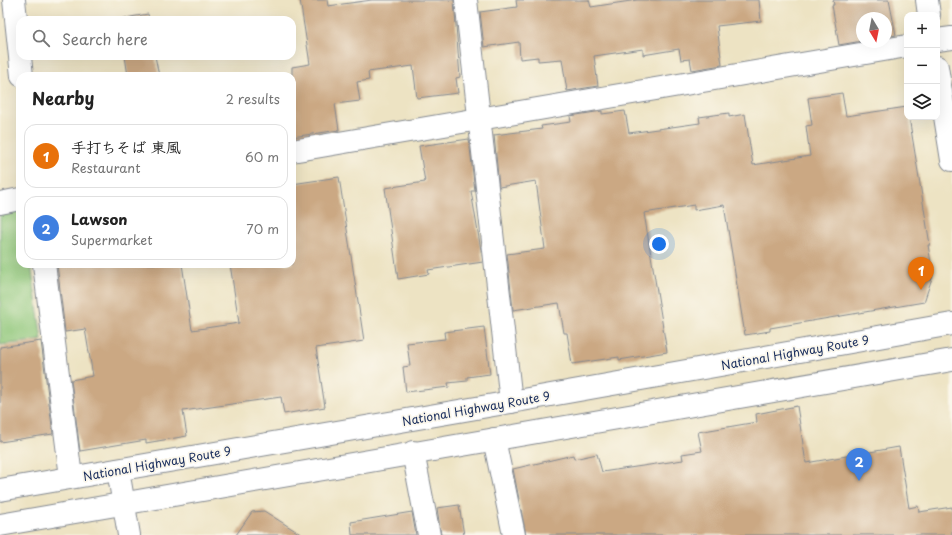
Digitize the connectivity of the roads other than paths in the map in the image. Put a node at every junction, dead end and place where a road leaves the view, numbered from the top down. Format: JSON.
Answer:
{"nodes":[{"id":1,"x":14,"y":0,"type":"edge"},
{"id":2,"x":466,"y":0,"type":"edge"},
{"id":3,"x":927,"y":0,"type":"edge"},
{"id":4,"x":929,"y":12,"type":"edge"},
{"id":5,"x":16,"y":19,"type":"edge"},
{"id":6,"x":952,"y":38,"type":"edge"},
{"id":7,"x":940,"y":40,"type":"edge"},
{"id":8,"x":904,"y":47,"type":"edge"},
{"id":9,"x":20,"y":60,"type":"edge"},
{"id":10,"x":22,"y":72,"type":"edge"},
{"id":11,"x":940,"y":84,"type":"edge"},
{"id":12,"x":479,"y":119,"type":"junction"},
{"id":13,"x":296,"y":150,"type":"edge"},
{"id":14,"x":952,"y":160,"type":"edge"},
{"id":15,"x":16,"y":200,"type":"edge"},
{"id":16,"x":0,"y":203,"type":"edge"},
{"id":17,"x":45,"y":268,"type":"edge"},
{"id":18,"x":952,"y":324,"type":"edge"},
{"id":19,"x":952,"y":360,"type":"edge"},
{"id":20,"x":511,"y":402,"type":"junction"},
{"id":21,"x":494,"y":439,"type":"junction"},
{"id":22,"x":413,"y":452,"type":"junction"},
{"id":23,"x":118,"y":470,"type":"junction"},
{"id":24,"x":71,"y":477,"type":"junction"},
{"id":25,"x":0,"y":490,"type":"edge"},
{"id":26,"x":123,"y":504,"type":"junction"},
{"id":27,"x":0,"y":525,"type":"edge"},
{"id":28,"x":129,"y":535,"type":"edge"},
{"id":29,"x":429,"y":535,"type":"edge"},
{"id":30,"x":514,"y":535,"type":"edge"}],
"edges":[{"from":1,"to":5,"type":"main road"},
{"from":2,"to":12,"type":"main road"},
{"from":3,"to":4,"type":"main road"},
{"from":6,"to":7,"type":"main road"},
{"from":8,"to":12,"type":"main road"},
{"from":9,"to":10,"type":"main road"},
{"from":11,"to":14,"type":"main road"},
{"from":12,"to":13,"type":"main road"},
{"from":12,"to":20,"type":"main road"},
{"from":15,"to":16,"type":"main road"},
{"from":17,"to":24,"type":"main road"},
{"from":18,"to":20,"type":"main road","name":"National Highway Route 9"},
{"from":19,"to":21,"type":"main road"},
{"from":20,"to":23,"type":"main road","name":"National Highway Route 9"},
{"from":21,"to":22,"type":"main road"},
{"from":21,"to":30,"type":"main road"},
{"from":22,"to":26,"type":"main road"},
{"from":22,"to":29,"type":"main road"},
{"from":23,"to":24,"type":"main road","name":"National Highway Route 9"},
{"from":23,"to":26,"type":"main road"},
{"from":24,"to":25,"type":"main road","name":"National Highway Route 9"},
{"from":26,"to":27,"type":"main road"},
{"from":26,"to":28,"type":"main road"}]}
